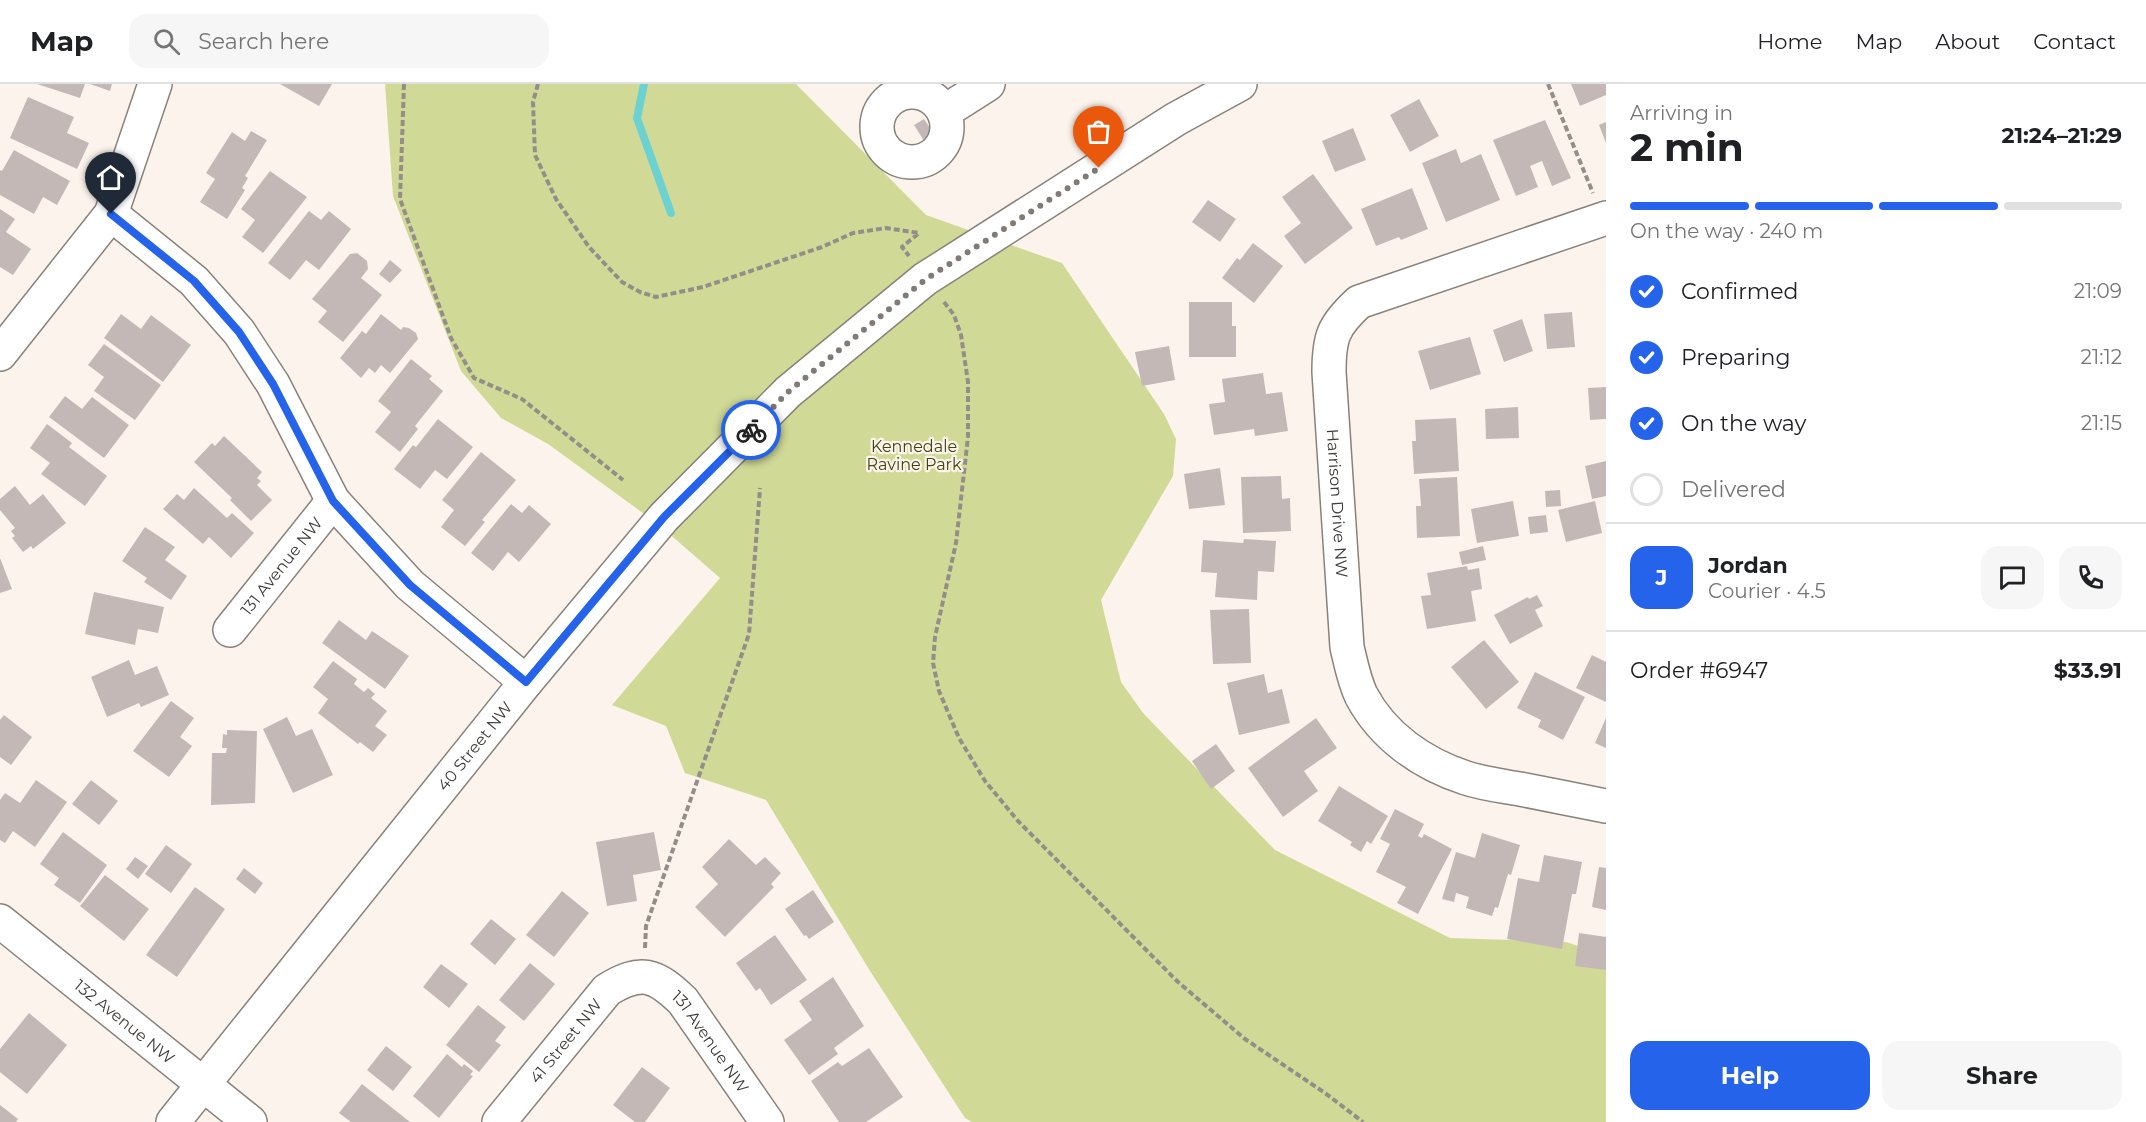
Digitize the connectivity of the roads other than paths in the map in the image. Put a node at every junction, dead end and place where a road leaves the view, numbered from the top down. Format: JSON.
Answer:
{"nodes":[{"id":1,"x":155,"y":84,"type":"edge"},
{"id":2,"x":988,"y":84,"type":"edge"},
{"id":3,"x":1227,"y":87,"type":"edge"},
{"id":4,"x":944,"y":112,"type":"dead end"},
{"id":5,"x":111,"y":214,"type":"junction"},
{"id":6,"x":1605,"y":218,"type":"edge"},
{"id":7,"x":0,"y":354,"type":"edge"},
{"id":8,"x":333,"y":501,"type":"junction"},
{"id":9,"x":230,"y":630,"type":"dead end"},
{"id":10,"x":526,"y":682,"type":"junction"},
{"id":11,"x":1606,"y":806,"type":"edge"},
{"id":12,"x":1,"y":923,"type":"edge"},
{"id":13,"x":644,"y":976,"type":"joint"},
{"id":14,"x":204,"y":1084,"type":"junction"},
{"id":15,"x":173,"y":1122,"type":"edge"},
{"id":16,"x":250,"y":1122,"type":"edge"},
{"id":17,"x":498,"y":1122,"type":"edge"},
{"id":18,"x":766,"y":1122,"type":"edge"}],
"edges":[{"from":1,"to":5,"type":"street"},
{"from":2,"to":4,"type":"street"},
{"from":3,"to":10,"type":"street","name":"40 Street NW"},
{"from":5,"to":7,"type":"street"},
{"from":5,"to":8,"type":"street","name":"131 Avenue NW"},
{"from":6,"to":11,"type":"street","name":"Harrison Drive NW"},
{"from":8,"to":9,"type":"street","name":"131 Avenue NW"},
{"from":8,"to":10,"type":"street","name":"131 Avenue NW"},
{"from":10,"to":14,"type":"street","name":"40 Street NW"},
{"from":12,"to":14,"type":"street","name":"132 Avenue NW"},
{"from":13,"to":17,"type":"street","name":"41 Street NW"},
{"from":13,"to":18,"type":"street","name":"131 Avenue NW"},
{"from":14,"to":15,"type":"street","name":"40 Street NW"},
{"from":14,"to":16,"type":"street","name":"132 Avenue NW"}]}
